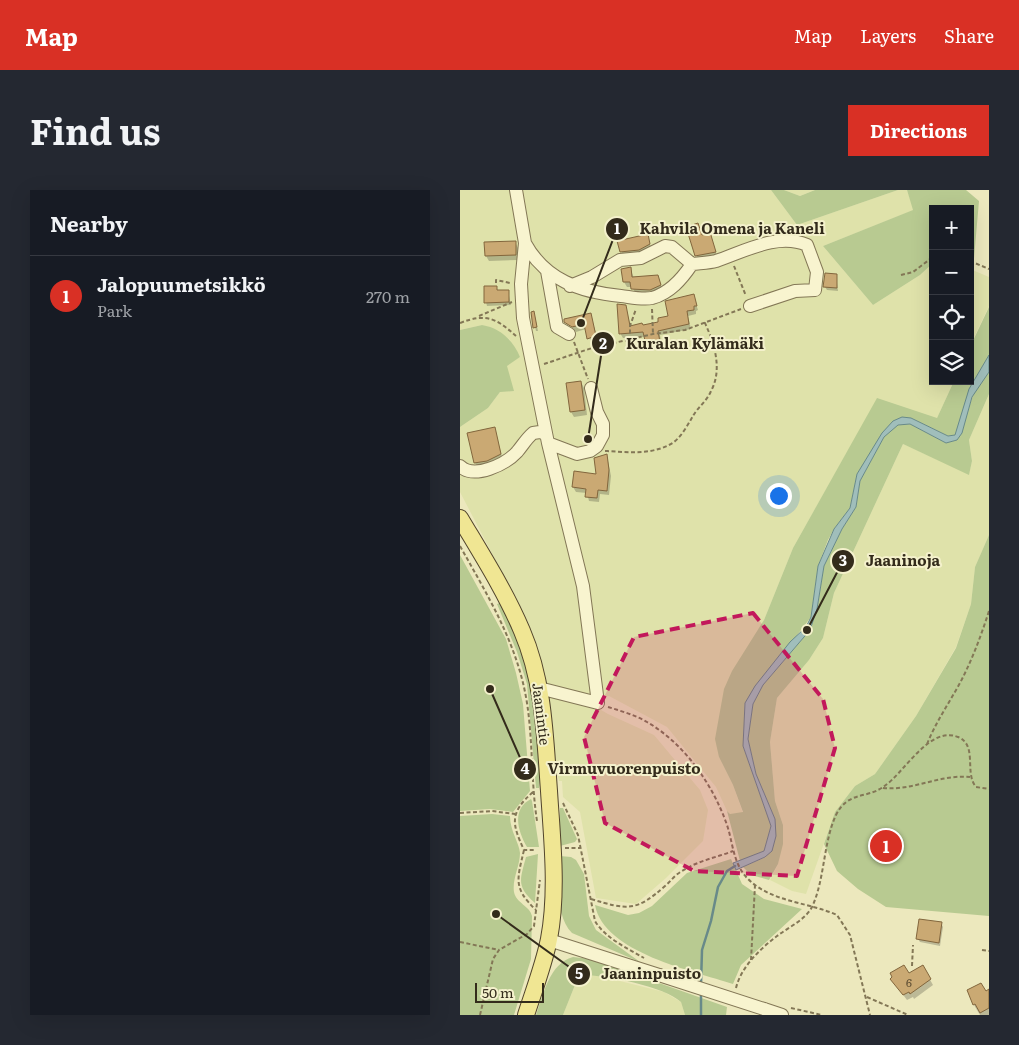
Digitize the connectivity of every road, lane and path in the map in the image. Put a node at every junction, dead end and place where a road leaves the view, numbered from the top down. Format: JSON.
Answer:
{"nodes":[{"id":1,"x":516,"y":190,"type":"edge"},
{"id":2,"x":524,"y":243,"type":"junction"},
{"id":3,"x":729,"y":255,"type":"junction"},
{"id":4,"x":929,"y":260,"type":"edge"},
{"id":5,"x":974,"y":263,"type":"edge"},
{"id":6,"x":692,"y":264,"type":"junction"},
{"id":7,"x":524,"y":268,"type":"junction"},
{"id":8,"x":544,"y":268,"type":"junction"},
{"id":9,"x":989,"y":269,"type":"edge"},
{"id":10,"x":901,"y":275,"type":"dead end"},
{"id":11,"x":570,"y":286,"type":"junction"},
{"id":12,"x":638,"y":298,"type":"junction"},
{"id":13,"x":652,"y":298,"type":"junction"},
{"id":14,"x":513,"y":301,"type":"dead end"},
{"id":15,"x":750,"y":306,"type":"junction"},
{"id":16,"x":477,"y":316,"type":"junction"},
{"id":17,"x":704,"y":321,"type":"junction"},
{"id":18,"x":460,"y":323,"type":"edge"},
{"id":19,"x":569,"y":334,"type":"dead end"},
{"id":20,"x":653,"y":334,"type":"junction"},
{"id":21,"x":630,"y":340,"type":"junction"},
{"id":22,"x":580,"y":352,"type":"junction"},
{"id":23,"x":530,"y":354,"type":"junction"},
{"id":24,"x":532,"y":368,"type":"junction"},
{"id":25,"x":591,"y":388,"type":"joint"},
{"id":26,"x":539,"y":401,"type":"junction"},
{"id":27,"x":547,"y":439,"type":"junction"},
{"id":28,"x":525,"y":440,"type":"junction"},
{"id":29,"x":591,"y":450,"type":"junction"},
{"id":30,"x":460,"y":466,"type":"edge"},
{"id":31,"x":460,"y":518,"type":"edge"},
{"id":32,"x":460,"y":546,"type":"edge"},
{"id":33,"x":989,"y":611,"type":"edge"},
{"id":34,"x":539,"y":688,"type":"junction"},
{"id":35,"x":598,"y":703,"type":"junction"},
{"id":36,"x":927,"y":744,"type":"junction"},
{"id":37,"x":970,"y":777,"type":"junction"},
{"id":38,"x":883,"y":788,"type":"junction"},
{"id":39,"x":989,"y":789,"type":"edge"},
{"id":40,"x":533,"y":792,"type":"junction"},
{"id":41,"x":561,"y":799,"type":"dead end"},
{"id":42,"x":460,"y":813,"type":"edge"},
{"id":43,"x":516,"y":814,"type":"junction"},
{"id":44,"x":539,"y":829,"type":"dead end"},
{"id":45,"x":562,"y":848,"type":"dead end"},
{"id":46,"x":580,"y":848,"type":"junction"},
{"id":47,"x":524,"y":850,"type":"junction"},
{"id":48,"x":536,"y":850,"type":"dead end"},
{"id":49,"x":733,"y":851,"type":"junction"},
{"id":50,"x":541,"y":874,"type":"dead end"},
{"id":51,"x":755,"y":885,"type":"junction"},
{"id":52,"x":591,"y":899,"type":"junction"},
{"id":53,"x":812,"y":907,"type":"junction"},
{"id":54,"x":536,"y":911,"type":"junction"},
{"id":55,"x":548,"y":940,"type":"junction"},
{"id":56,"x":460,"y":942,"type":"edge"},
{"id":57,"x":913,"y":945,"type":"dead end"},
{"id":58,"x":499,"y":950,"type":"junction"},
{"id":59,"x":982,"y":950,"type":"dead end"},
{"id":60,"x":989,"y":951,"type":"edge"},
{"id":61,"x":650,"y":961,"type":"dead end"},
{"id":62,"x":751,"y":961,"type":"junction"},
{"id":63,"x":912,"y":966,"type":"dead end"},
{"id":64,"x":735,"y":993,"type":"dead end"},
{"id":65,"x":867,"y":996,"type":"junction"},
{"id":66,"x":783,"y":1011,"type":"edge"},
{"id":67,"x":480,"y":1015,"type":"edge"},
{"id":68,"x":526,"y":1015,"type":"edge"},
{"id":69,"x":822,"y":1015,"type":"edge"},
{"id":70,"x":870,"y":1015,"type":"edge"},
{"id":71,"x":908,"y":1015,"type":"edge"}],
"edges":[{"from":1,"to":2,"type":"street"},
{"from":2,"to":7,"type":"street"},
{"from":2,"to":8,"type":"street"},
{"from":3,"to":6,"type":"street"},
{"from":3,"to":15,"type":"path"},
{"from":3,"to":15,"type":"street"},
{"from":4,"to":10,"type":"path"},
{"from":5,"to":9,"type":"path"},
{"from":6,"to":11,"type":"street"},
{"from":6,"to":13,"type":"street"},
{"from":7,"to":8,"type":"street"},
{"from":7,"to":23,"type":"street"},
{"from":8,"to":11,"type":"street"},
{"from":8,"to":19,"type":"street"},
{"from":11,"to":12,"type":"street"},
{"from":12,"to":13,"type":"street"},
{"from":12,"to":21,"type":"path"},
{"from":13,"to":20,"type":"path"},
{"from":14,"to":16,"type":"path"},
{"from":15,"to":17,"type":"path"},
{"from":16,"to":18,"type":"path"},
{"from":16,"to":23,"type":"path"},
{"from":17,"to":20,"type":"path"},
{"from":17,"to":29,"type":"path"},
{"from":20,"to":21,"type":"path"},
{"from":21,"to":22,"type":"path"},
{"from":22,"to":24,"type":"path"},
{"from":22,"to":25,"type":"path"},
{"from":23,"to":24,"type":"street"},
{"from":24,"to":26,"type":"street"},
{"from":25,"to":29,"type":"street"},
{"from":26,"to":27,"type":"street"},
{"from":26,"to":28,"type":"street"},
{"from":27,"to":28,"type":"street"},
{"from":27,"to":29,"type":"street"},
{"from":27,"to":35,"type":"street"},
{"from":28,"to":30,"type":"street"},
{"from":31,"to":34,"type":"main road","name":"Jaanintie"},
{"from":32,"to":40,"type":"path"},
{"from":33,"to":36,"type":"path"},
{"from":34,"to":35,"type":"street"},
{"from":34,"to":55,"type":"main road","name":"Jaanintie"},
{"from":35,"to":49,"type":"path"},
{"from":36,"to":37,"type":"path"},
{"from":36,"to":38,"type":"path"},
{"from":37,"to":38,"type":"path"},
{"from":37,"to":39,"type":"path"},
{"from":38,"to":53,"type":"path"},
{"from":40,"to":43,"type":"path"},
{"from":40,"to":44,"type":"path"},
{"from":41,"to":46,"type":"path"},
{"from":42,"to":43,"type":"path"},
{"from":43,"to":47,"type":"path"},
{"from":45,"to":46,"type":"path"},
{"from":46,"to":52,"type":"path"},
{"from":47,"to":48,"type":"path"},
{"from":47,"to":54,"type":"path"},
{"from":49,"to":51,"type":"path"},
{"from":49,"to":52,"type":"path"},
{"from":50,"to":54,"type":"path"},
{"from":51,"to":53,"type":"path"},
{"from":51,"to":62,"type":"path"},
{"from":52,"to":61,"type":"path"},
{"from":53,"to":62,"type":"path"},
{"from":53,"to":65,"type":"path"},
{"from":54,"to":58,"type":"path"},
{"from":55,"to":66,"type":"street","bridge":true},
{"from":55,"to":68,"type":"main road","name":"Jaanintie"},
{"from":56,"to":58,"type":"path"},
{"from":57,"to":63,"type":"path"},
{"from":58,"to":67,"type":"path"},
{"from":59,"to":60,"type":"path"},
{"from":62,"to":64,"type":"path"},
{"from":65,"to":70,"type":"path"},
{"from":65,"to":71,"type":"path"},
{"from":66,"to":69,"type":"path"}]}
